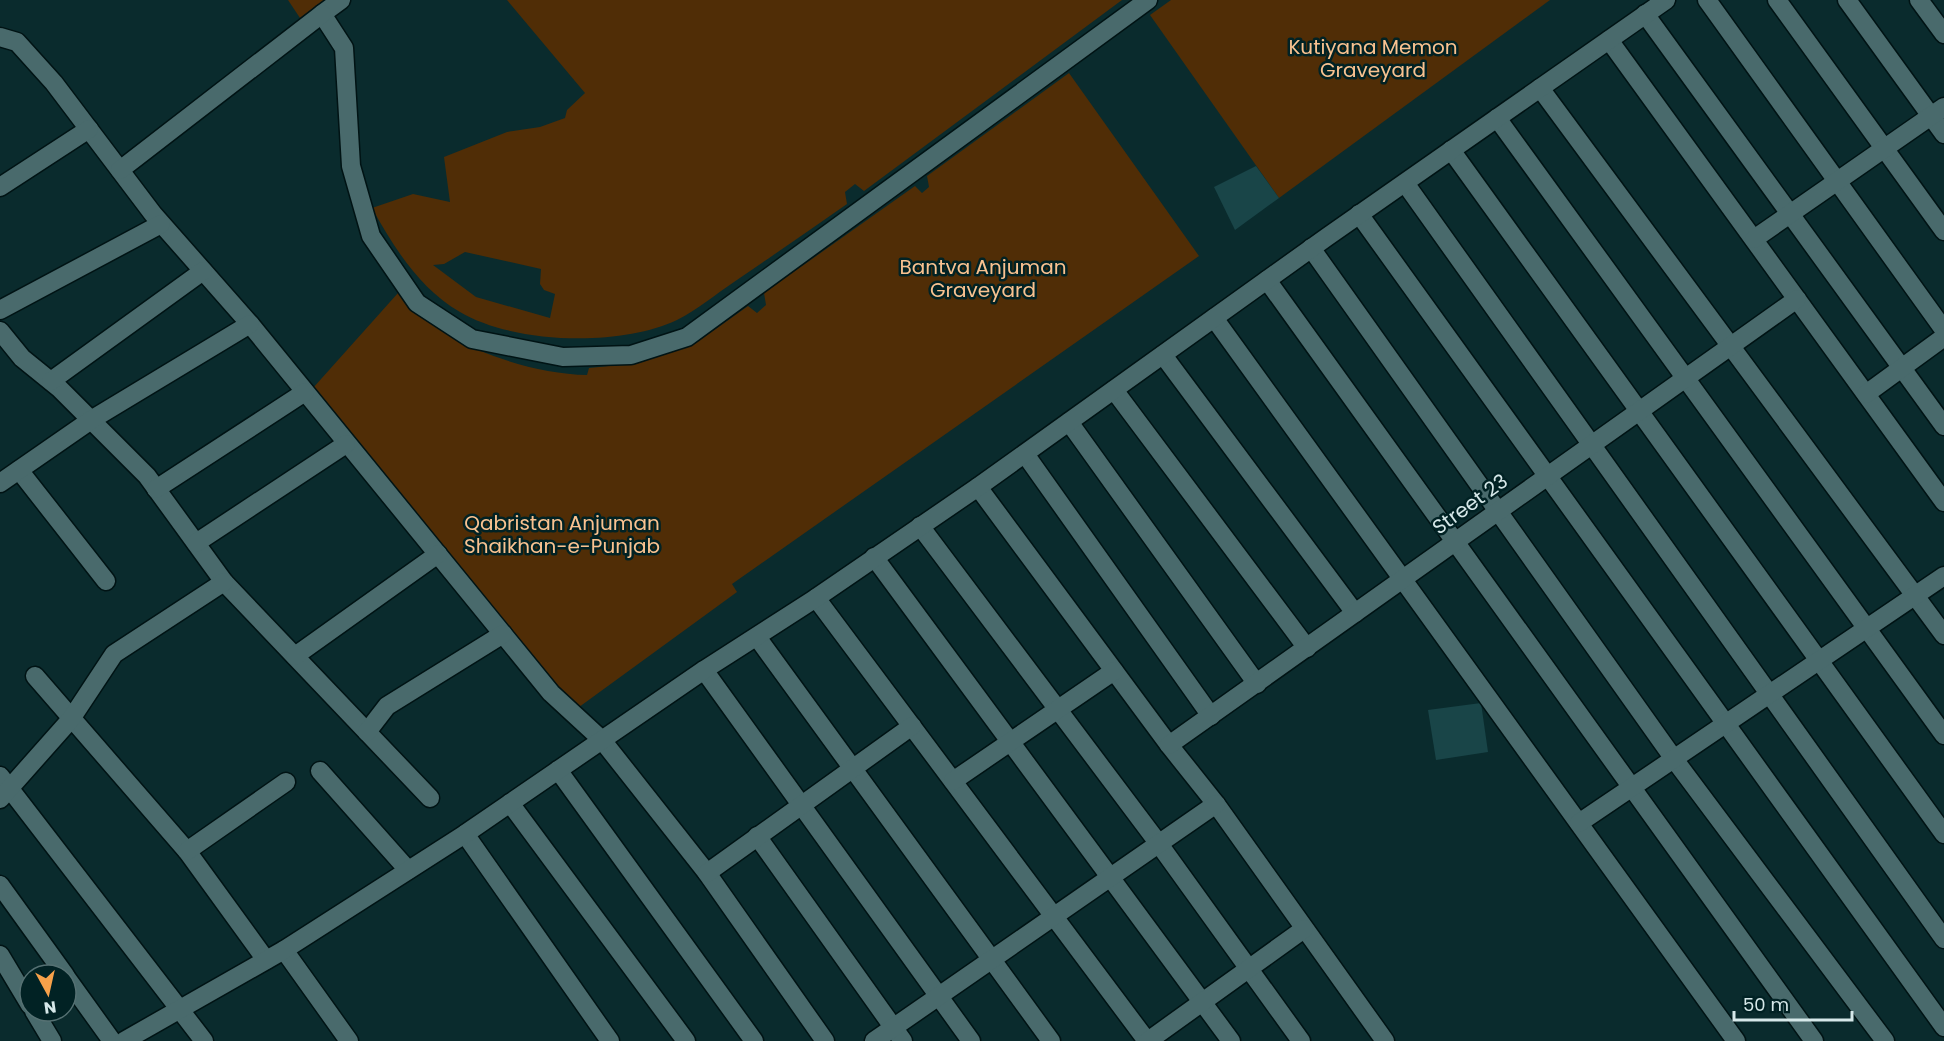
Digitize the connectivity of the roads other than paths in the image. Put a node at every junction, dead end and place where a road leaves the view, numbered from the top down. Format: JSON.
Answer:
{"nodes":[{"id":1,"x":341,"y":0,"type":"edge"},
{"id":2,"x":1148,"y":0,"type":"edge"},
{"id":3,"x":1666,"y":0,"type":"edge"},
{"id":4,"x":1707,"y":0,"type":"edge"},
{"id":5,"x":1777,"y":0,"type":"edge"},
{"id":6,"x":1847,"y":0,"type":"edge"},
{"id":7,"x":1919,"y":0,"type":"edge"},
{"id":8,"x":322,"y":14,"type":"junction"},
{"id":9,"x":1645,"y":14,"type":"junction"},
{"id":10,"x":1944,"y":34,"type":"edge"},
{"id":11,"x":0,"y":37,"type":"edge"},
{"id":12,"x":1609,"y":40,"type":"junction"},
{"id":13,"x":1540,"y":88,"type":"junction"},
{"id":14,"x":1938,"y":112,"type":"edge"},
{"id":15,"x":1497,"y":118,"type":"junction"},
{"id":16,"x":89,"y":129,"type":"junction"},
{"id":17,"x":1944,"y":134,"type":"edge"},
{"id":18,"x":1884,"y":148,"type":"junction"},
{"id":19,"x":1451,"y":150,"type":"junction"},
{"id":20,"x":120,"y":170,"type":"junction"},
{"id":21,"x":1837,"y":181,"type":"junction"},
{"id":22,"x":1405,"y":183,"type":"junction"},
{"id":23,"x":0,"y":187,"type":"edge"},
{"id":24,"x":1359,"y":214,"type":"junction"},
{"id":25,"x":1790,"y":214,"type":"junction"},
{"id":26,"x":161,"y":224,"type":"junction"},
{"id":27,"x":1944,"y":231,"type":"edge"},
{"id":28,"x":1754,"y":239,"type":"junction"},
{"id":29,"x":1311,"y":248,"type":"junction"},
{"id":30,"x":202,"y":271,"type":"junction"},
{"id":31,"x":1267,"y":280,"type":"junction"},
{"id":32,"x":1797,"y":299,"type":"junction"},
{"id":33,"x":0,"y":310,"type":"edge"},
{"id":34,"x":1214,"y":318,"type":"junction"},
{"id":35,"x":250,"y":324,"type":"junction"},
{"id":36,"x":1944,"y":330,"type":"edge"},
{"id":37,"x":0,"y":331,"type":"edge"},
{"id":38,"x":1944,"y":337,"type":"edge"},
{"id":39,"x":1730,"y":346,"type":"junction"},
{"id":40,"x":1163,"y":355,"type":"junction"},
{"id":41,"x":1902,"y":368,"type":"junction"},
{"id":42,"x":1686,"y":378,"type":"junction"},
{"id":43,"x":51,"y":381,"type":"junction"},
{"id":44,"x":1114,"y":390,"type":"junction"},
{"id":45,"x":305,"y":392,"type":"junction"},
{"id":46,"x":1866,"y":394,"type":"junction"},
{"id":47,"x":1639,"y":411,"type":"junction"},
{"id":48,"x":91,"y":420,"type":"junction"},
{"id":49,"x":1069,"y":422,"type":"junction"},
{"id":50,"x":1944,"y":426,"type":"edge"},
{"id":51,"x":346,"y":444,"type":"junction"},
{"id":52,"x":1592,"y":445,"type":"junction"},
{"id":53,"x":1025,"y":454,"type":"junction"},
{"id":54,"x":19,"y":470,"type":"junction"},
{"id":55,"x":1547,"y":476,"type":"junction"},
{"id":56,"x":0,"y":483,"type":"edge"},
{"id":57,"x":978,"y":487,"type":"junction"},
{"id":58,"x":156,"y":489,"type":"junction"},
{"id":59,"x":1944,"y":502,"type":"edge"},
{"id":60,"x":1497,"y":512,"type":"junction"},
{"id":61,"x":920,"y":526,"type":"junction"},
{"id":62,"x":1456,"y":542,"type":"junction"},
{"id":63,"x":196,"y":543,"type":"junction"},
{"id":64,"x":438,"y":554,"type":"junction"},
{"id":65,"x":874,"y":557,"type":"junction"},
{"id":66,"x":1944,"y":576,"type":"edge"},
{"id":67,"x":1403,"y":579,"type":"junction"},
{"id":68,"x":106,"y":581,"type":"dead end"},
{"id":69,"x":224,"y":582,"type":"junction"},
{"id":70,"x":1915,"y":596,"type":"junction"},
{"id":71,"x":816,"y":598,"type":"junction"},
{"id":72,"x":1355,"y":614,"type":"junction"},
{"id":73,"x":1867,"y":628,"type":"junction"},
{"id":74,"x":503,"y":634,"type":"junction"},
{"id":75,"x":1944,"y":635,"type":"edge"},
{"id":76,"x":757,"y":637,"type":"junction"},
{"id":77,"x":1307,"y":648,"type":"junction"},
{"id":78,"x":295,"y":656,"type":"junction"},
{"id":79,"x":1819,"y":661,"type":"junction"},
{"id":80,"x":704,"y":670,"type":"junction"},
{"id":81,"x":1114,"y":671,"type":"junction"},
{"id":82,"x":34,"y":676,"type":"dead end"},
{"id":83,"x":1257,"y":684,"type":"junction"},
{"id":84,"x":1770,"y":694,"type":"junction"},
{"id":85,"x":1058,"y":708,"type":"junction"},
{"id":86,"x":1211,"y":716,"type":"junction"},
{"id":87,"x":70,"y":719,"type":"junction"},
{"id":88,"x":1726,"y":724,"type":"junction"},
{"id":89,"x":912,"y":726,"type":"junction"},
{"id":90,"x":367,"y":732,"type":"junction"},
{"id":91,"x":1944,"y":735,"type":"edge"},
{"id":92,"x":602,"y":740,"type":"junction"},
{"id":93,"x":1011,"y":740,"type":"junction"},
{"id":94,"x":1169,"y":746,"type":"junction"},
{"id":95,"x":1674,"y":759,"type":"junction"},
{"id":96,"x":558,"y":770,"type":"junction"},
{"id":97,"x":852,"y":770,"type":"junction"},
{"id":98,"x":320,"y":771,"type":"dead end"},
{"id":99,"x":953,"y":781,"type":"junction"},
{"id":100,"x":286,"y":782,"type":"dead end"},
{"id":101,"x":4,"y":788,"type":"edge"},
{"id":102,"x":1632,"y":788,"type":"junction"},
{"id":103,"x":430,"y":798,"type":"dead end"},
{"id":104,"x":510,"y":802,"type":"junction"},
{"id":105,"x":801,"y":804,"type":"junction"},
{"id":106,"x":1216,"y":804,"type":"junction"},
{"id":107,"x":1579,"y":823,"type":"junction"},
{"id":108,"x":465,"y":834,"type":"junction"},
{"id":109,"x":1944,"y":834,"type":"edge"},
{"id":110,"x":757,"y":836,"type":"junction"},
{"id":111,"x":1160,"y":844,"type":"junction"},
{"id":112,"x":187,"y":851,"type":"junction"},
{"id":113,"x":408,"y":870,"type":"junction"},
{"id":114,"x":707,"y":873,"type":"junction"},
{"id":115,"x":1111,"y":878,"type":"junction"},
{"id":116,"x":0,"y":885,"type":"edge"},
{"id":117,"x":1054,"y":916,"type":"junction"},
{"id":118,"x":1304,"y":929,"type":"junction"},
{"id":119,"x":1944,"y":939,"type":"edge"},
{"id":120,"x":284,"y":950,"type":"junction"},
{"id":121,"x":0,"y":955,"type":"edge"},
{"id":122,"x":267,"y":960,"type":"junction"},
{"id":123,"x":991,"y":960,"type":"junction"},
{"id":124,"x":56,"y":963,"type":"edge"},
{"id":125,"x":1248,"y":968,"type":"junction"},
{"id":126,"x":18,"y":985,"type":"edge"},
{"id":127,"x":78,"y":994,"type":"edge"},
{"id":128,"x":939,"y":996,"type":"junction"},
{"id":129,"x":1202,"y":1001,"type":"junction"},
{"id":130,"x":181,"y":1008,"type":"junction"},
{"id":131,"x":41,"y":1023,"type":"edge"},
{"id":132,"x":1944,"y":1028,"type":"edge"},
{"id":133,"x":898,"y":1034,"type":"edge"},
{"id":134,"x":132,"y":1039,"type":"edge"},
{"id":135,"x":52,"y":1041,"type":"edge"},
{"id":136,"x":112,"y":1041,"type":"edge"},
{"id":137,"x":204,"y":1041,"type":"edge"},
{"id":138,"x":349,"y":1041,"type":"edge"},
{"id":139,"x":610,"y":1041,"type":"edge"},
{"id":140,"x":686,"y":1041,"type":"edge"},
{"id":141,"x":754,"y":1041,"type":"edge"},
{"id":142,"x":825,"y":1041,"type":"edge"},
{"id":143,"x":874,"y":1041,"type":"edge"},
{"id":144,"x":971,"y":1041,"type":"edge"},
{"id":145,"x":1051,"y":1041,"type":"edge"},
{"id":146,"x":1148,"y":1041,"type":"edge"},
{"id":147,"x":1231,"y":1041,"type":"edge"},
{"id":148,"x":1301,"y":1041,"type":"edge"},
{"id":149,"x":1385,"y":1041,"type":"edge"},
{"id":150,"x":1736,"y":1041,"type":"edge"},
{"id":151,"x":1814,"y":1041,"type":"edge"},
{"id":152,"x":1885,"y":1041,"type":"edge"}],
"edges":[{"from":1,"to":8,"type":"street"},
{"from":2,"to":8,"type":"street"},
{"from":3,"to":9,"type":"street"},
{"from":4,"to":21,"type":"street"},
{"from":5,"to":18,"type":"street"},
{"from":6,"to":14,"type":"street"},
{"from":7,"to":10,"type":"street"},
{"from":8,"to":20,"type":"street"},
{"from":9,"to":12,"type":"street"},
{"from":9,"to":25,"type":"street"},
{"from":11,"to":16,"type":"street"},
{"from":12,"to":13,"type":"street"},
{"from":12,"to":28,"type":"street"},
{"from":13,"to":15,"type":"street"},
{"from":13,"to":39,"type":"street"},
{"from":14,"to":17,"type":"street"},
{"from":14,"to":18,"type":"street"},
{"from":15,"to":19,"type":"street"},
{"from":15,"to":42,"type":"street"},
{"from":16,"to":20,"type":"street"},
{"from":16,"to":23,"type":"street"},
{"from":18,"to":21,"type":"street"},
{"from":18,"to":27,"type":"street"},
{"from":19,"to":22,"type":"street"},
{"from":19,"to":47,"type":"street"},
{"from":20,"to":26,"type":"street"},
{"from":21,"to":25,"type":"street"},
{"from":21,"to":36,"type":"street"},
{"from":22,"to":24,"type":"street"},
{"from":22,"to":52,"type":"street"},
{"from":24,"to":29,"type":"street"},
{"from":24,"to":55,"type":"street"},
{"from":25,"to":28,"type":"street"},
{"from":25,"to":41,"type":"street"},
{"from":26,"to":30,"type":"street"},
{"from":26,"to":33,"type":"street"},
{"from":28,"to":32,"type":"street"},
{"from":29,"to":31,"type":"street"},
{"from":29,"to":60,"type":"street"},
{"from":30,"to":35,"type":"street"},
{"from":30,"to":43,"type":"street"},
{"from":31,"to":34,"type":"street"},
{"from":31,"to":62,"type":"street"},
{"from":32,"to":39,"type":"street","name":"Street 23"},
{"from":32,"to":46,"type":"street"},
{"from":34,"to":40,"type":"street"},
{"from":34,"to":67,"type":"street"},
{"from":35,"to":45,"type":"street"},
{"from":35,"to":48,"type":"street"},
{"from":37,"to":43,"type":"street"},
{"from":38,"to":41,"type":"street"},
{"from":39,"to":42,"type":"street","name":"Street 23"},
{"from":39,"to":70,"type":"street"},
{"from":40,"to":44,"type":"street"},
{"from":40,"to":72,"type":"street"},
{"from":41,"to":46,"type":"street"},
{"from":41,"to":50,"type":"street"},
{"from":42,"to":47,"type":"street","name":"Street 23"},
{"from":42,"to":73,"type":"street"},
{"from":43,"to":48,"type":"street"},
{"from":44,"to":49,"type":"street"},
{"from":44,"to":77,"type":"street"},
{"from":45,"to":51,"type":"street"},
{"from":45,"to":58,"type":"street"},
{"from":46,"to":59,"type":"street"},
{"from":47,"to":52,"type":"street","name":"Street 23"},
{"from":47,"to":79,"type":"street"},
{"from":48,"to":54,"type":"street"},
{"from":48,"to":58,"type":"street"},
{"from":49,"to":53,"type":"street"},
{"from":49,"to":83,"type":"street"},
{"from":51,"to":63,"type":"street"},
{"from":51,"to":64,"type":"street"},
{"from":52,"to":55,"type":"street","name":"Street 23"},
{"from":52,"to":84,"type":"street"},
{"from":53,"to":57,"type":"street"},
{"from":53,"to":86,"type":"street"},
{"from":54,"to":56,"type":"street"},
{"from":54,"to":68,"type":"street"},
{"from":55,"to":60,"type":"street","name":"Street 23"},
{"from":55,"to":88,"type":"street"},
{"from":57,"to":61,"type":"street"},
{"from":57,"to":81,"type":"street"},
{"from":58,"to":63,"type":"street"},
{"from":60,"to":62,"type":"street","name":"Street 23"},
{"from":60,"to":95,"type":"street"},
{"from":61,"to":65,"type":"street"},
{"from":61,"to":85,"type":"street"},
{"from":62,"to":67,"type":"street","name":"Street 23"},
{"from":62,"to":102,"type":"street"},
{"from":63,"to":69,"type":"street"},
{"from":64,"to":74,"type":"street"},
{"from":64,"to":78,"type":"street"},
{"from":65,"to":71,"type":"street"},
{"from":65,"to":93,"type":"street"},
{"from":66,"to":70,"type":"street"},
{"from":67,"to":72,"type":"street","name":"Street 23"},
{"from":67,"to":107,"type":"street"},
{"from":69,"to":78,"type":"street"},
{"from":69,"to":87,"type":"street"},
{"from":70,"to":73,"type":"street"},
{"from":70,"to":75,"type":"street"},
{"from":71,"to":76,"type":"street"},
{"from":71,"to":89,"type":"street"},
{"from":72,"to":77,"type":"street","name":"Street 23"},
{"from":73,"to":79,"type":"street"},
{"from":73,"to":91,"type":"street"},
{"from":74,"to":90,"type":"street"},
{"from":74,"to":92,"type":"street"},
{"from":76,"to":80,"type":"street"},
{"from":76,"to":97,"type":"street"},
{"from":77,"to":83,"type":"street","name":"Street 23"},
{"from":78,"to":90,"type":"street"},
{"from":79,"to":84,"type":"street"},
{"from":79,"to":109,"type":"street"},
{"from":80,"to":92,"type":"street"},
{"from":80,"to":105,"type":"street"},
{"from":81,"to":85,"type":"street"},
{"from":81,"to":94,"type":"street"},
{"from":82,"to":87,"type":"street"},
{"from":83,"to":86,"type":"street","name":"Street 23"},
{"from":84,"to":88,"type":"street"},
{"from":84,"to":119,"type":"street"},
{"from":85,"to":93,"type":"street"},
{"from":85,"to":111,"type":"street"},
{"from":86,"to":94,"type":"street","name":"Street 23"},
{"from":87,"to":101,"type":"street"},
{"from":87,"to":112,"type":"street"},
{"from":88,"to":95,"type":"street"},
{"from":88,"to":132,"type":"street"},
{"from":89,"to":97,"type":"street"},
{"from":89,"to":99,"type":"street"},
{"from":90,"to":103,"type":"street"},
{"from":92,"to":96,"type":"street"},
{"from":92,"to":114,"type":"street"},
{"from":93,"to":99,"type":"street"},
{"from":93,"to":115,"type":"street"},
{"from":94,"to":106,"type":"street"},
{"from":95,"to":102,"type":"street"},
{"from":95,"to":152,"type":"street"},
{"from":96,"to":104,"type":"street"},
{"from":96,"to":141,"type":"street"},
{"from":97,"to":105,"type":"street"},
{"from":97,"to":123,"type":"street"},
{"from":98,"to":113,"type":"street"},
{"from":99,"to":117,"type":"street"},
{"from":100,"to":112,"type":"street"},
{"from":101,"to":130,"type":"street"},
{"from":102,"to":107,"type":"street"},
{"from":102,"to":151,"type":"street"},
{"from":104,"to":108,"type":"street"},
{"from":104,"to":140,"type":"street"},
{"from":105,"to":110,"type":"street"},
{"from":105,"to":128,"type":"street"},
{"from":106,"to":111,"type":"street"},
{"from":106,"to":118,"type":"street"},
{"from":107,"to":150,"type":"street"},
{"from":108,"to":113,"type":"street"},
{"from":108,"to":139,"type":"street"},
{"from":110,"to":114,"type":"street"},
{"from":110,"to":133,"type":"street"},
{"from":111,"to":115,"type":"street"},
{"from":111,"to":125,"type":"street"},
{"from":112,"to":122,"type":"street"},
{"from":113,"to":120,"type":"street"},
{"from":114,"to":142,"type":"street"},
{"from":115,"to":117,"type":"street"},
{"from":115,"to":129,"type":"street"},
{"from":116,"to":124,"type":"street"},
{"from":117,"to":123,"type":"street"},
{"from":117,"to":146,"type":"street"},
{"from":118,"to":125,"type":"street"},
{"from":118,"to":149,"type":"street"},
{"from":120,"to":122,"type":"street"},
{"from":120,"to":138,"type":"street"},
{"from":121,"to":126,"type":"street"},
{"from":122,"to":130,"type":"street"},
{"from":123,"to":128,"type":"street"},
{"from":123,"to":145,"type":"street"},
{"from":125,"to":129,"type":"street"},
{"from":125,"to":148,"type":"street"},
{"from":127,"to":136,"type":"street"},
{"from":128,"to":133,"type":"street"},
{"from":128,"to":144,"type":"street"},
{"from":129,"to":146,"type":"street"},
{"from":129,"to":147,"type":"street"},
{"from":130,"to":134,"type":"street"},
{"from":130,"to":137,"type":"street"},
{"from":131,"to":135,"type":"street"},
{"from":133,"to":143,"type":"street"}]}
